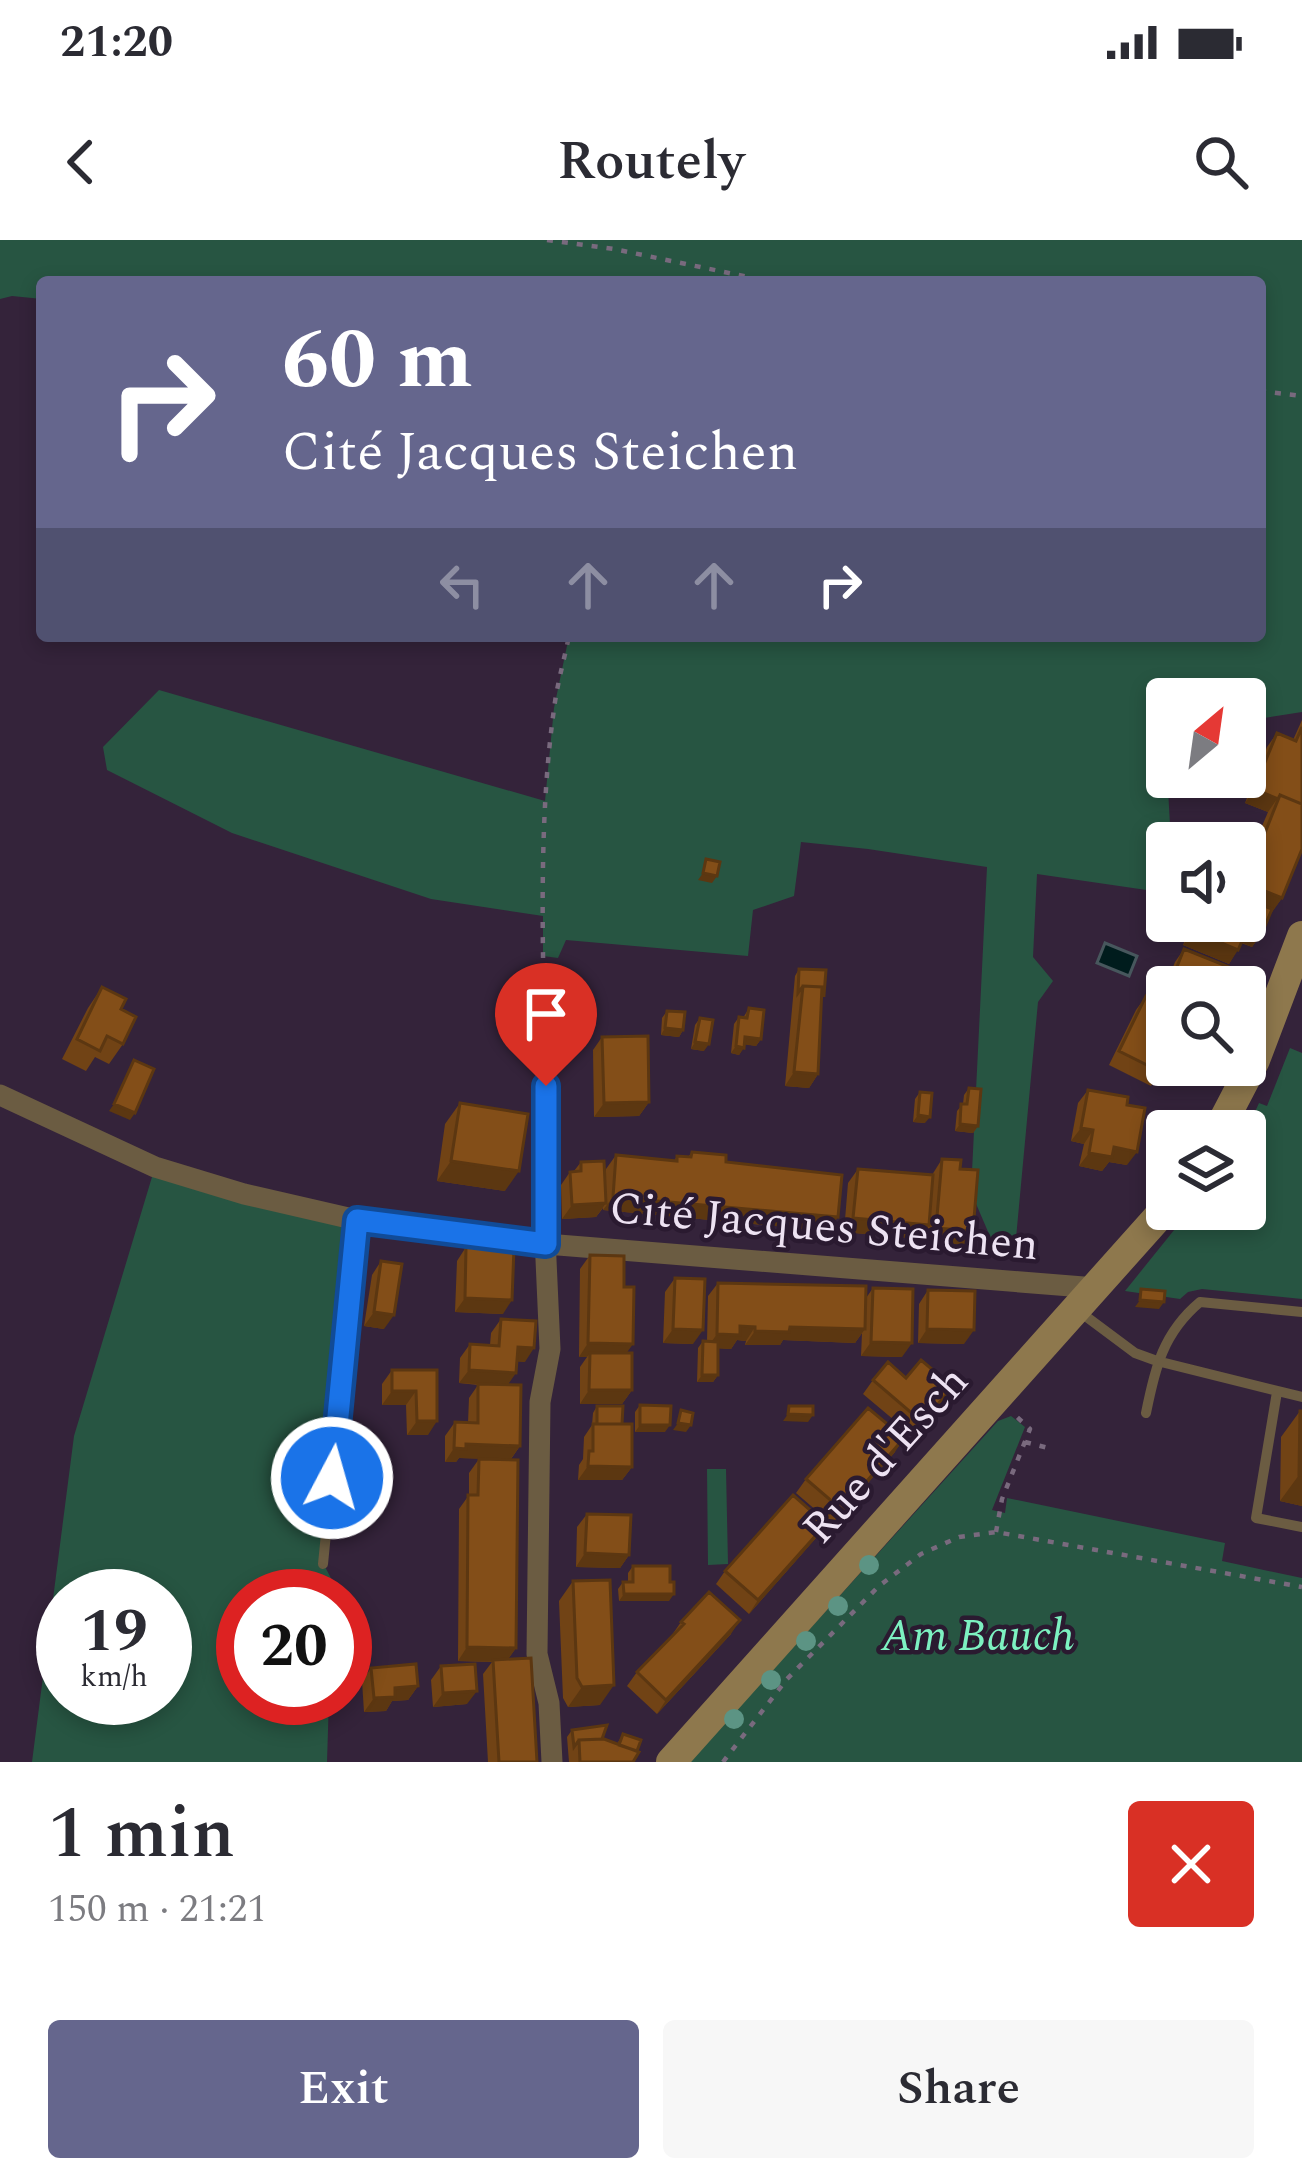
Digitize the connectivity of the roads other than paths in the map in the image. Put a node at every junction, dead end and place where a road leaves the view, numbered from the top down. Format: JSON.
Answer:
{"nodes":[{"id":1,"x":1302,"y":936,"type":"edge"},
{"id":2,"x":546,"y":1086,"type":"road end"},
{"id":3,"x":0,"y":1095,"type":"edge"},
{"id":4,"x":1229,"y":1110,"type":"edge"},
{"id":5,"x":357,"y":1220,"type":"junction"},
{"id":6,"x":1147,"y":1230,"type":"edge"},
{"id":7,"x":546,"y":1244,"type":"junction"},
{"id":8,"x":1087,"y":1299,"type":"junction"},
{"id":9,"x":1302,"y":1312,"type":"edge"},
{"id":10,"x":1156,"y":1361,"type":"junction"},
{"id":11,"x":1276,"y":1392,"type":"junction"},
{"id":12,"x":1302,"y":1397,"type":"edge"},
{"id":13,"x":1146,"y":1413,"type":"dead end"},
{"id":14,"x":1302,"y":1527,"type":"edge"},
{"id":15,"x":323,"y":1564,"type":"dead end"},
{"id":16,"x":553,"y":1762,"type":"edge"},
{"id":17,"x":671,"y":1762,"type":"edge"}],
"edges":[{"from":1,"to":4,"type":"main road"},
{"from":2,"to":7,"type":"street","name":"Cité Jacques Steichen"},
{"from":3,"to":5,"type":"street","name":"Cité Jacques Steichen"},
{"from":5,"to":7,"type":"street","name":"Cité Jacques Steichen"},
{"from":5,"to":15,"type":"lane"},
{"from":6,"to":8,"type":"main road","name":"Rue d'Esch"},
{"from":7,"to":8,"type":"street","name":"Cité Jacques Steichen"},
{"from":7,"to":16,"type":"street","name":"Cité Jacques Steichen"},
{"from":8,"to":10,"type":"lane"},
{"from":8,"to":17,"type":"main road","name":"Rue d'Esch"},
{"from":9,"to":10,"type":"lane"},
{"from":10,"to":11,"type":"lane"},
{"from":10,"to":13,"type":"lane"},
{"from":11,"to":12,"type":"lane"},
{"from":11,"to":14,"type":"lane"}]}
